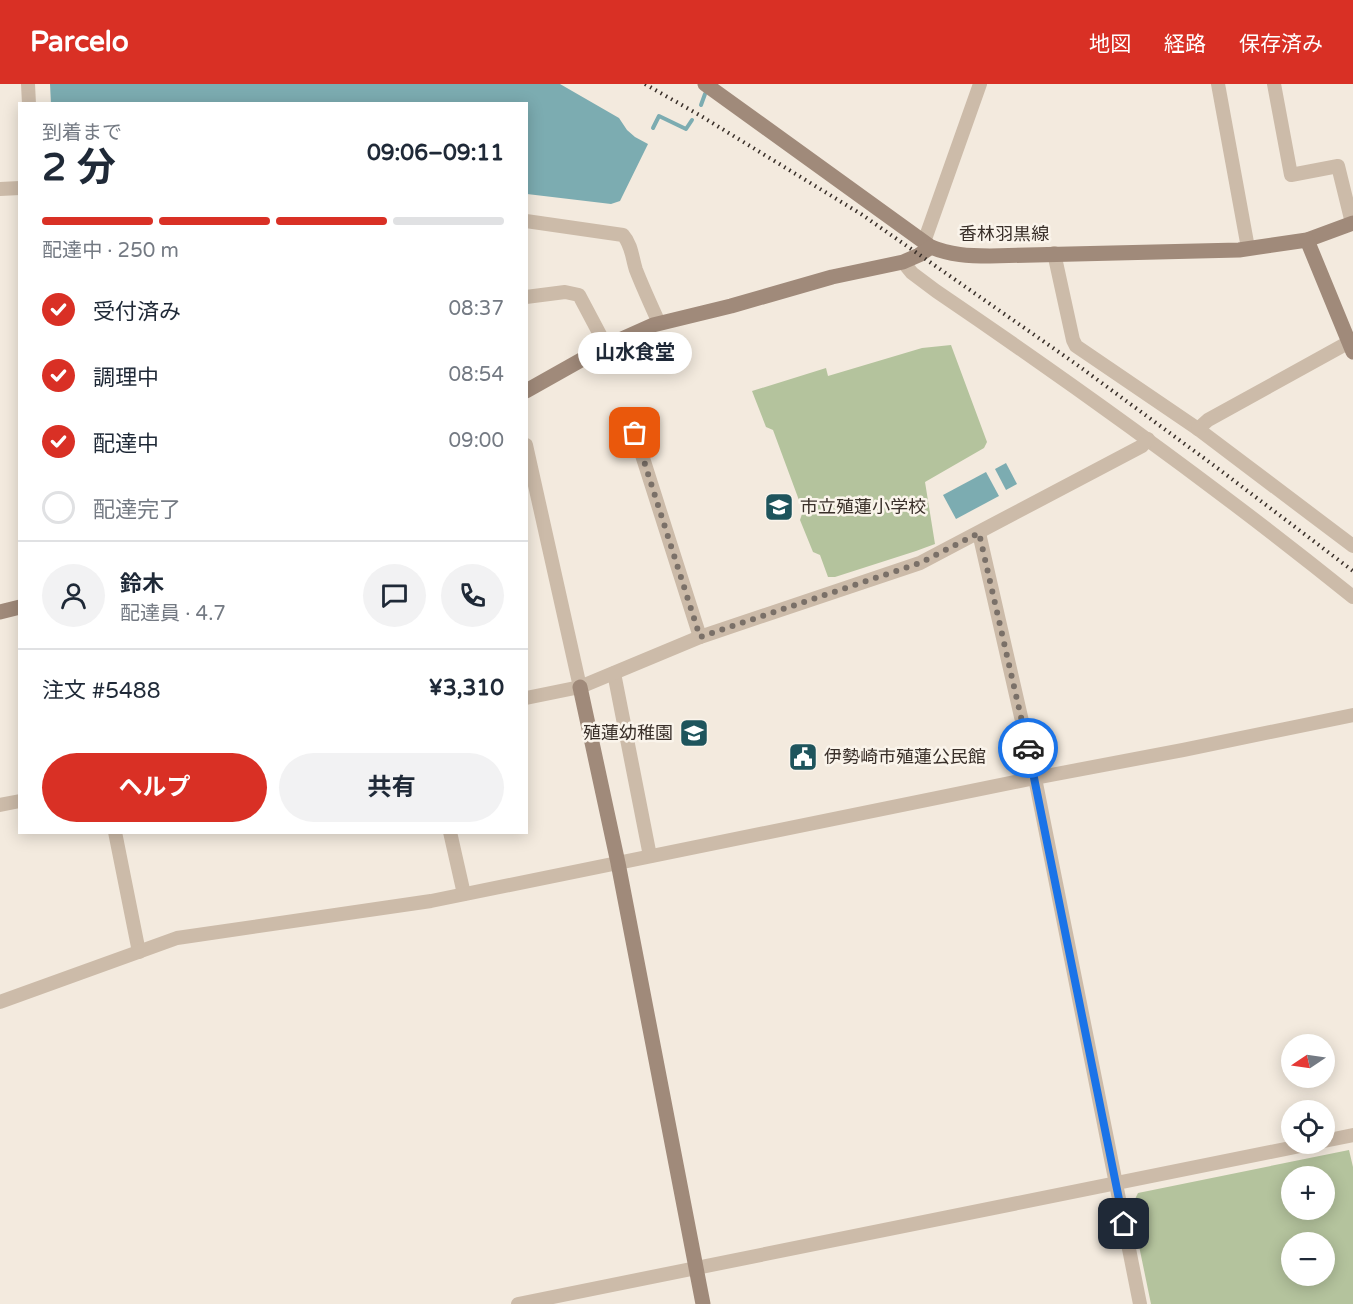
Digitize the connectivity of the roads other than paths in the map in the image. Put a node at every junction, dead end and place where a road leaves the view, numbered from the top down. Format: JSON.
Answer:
{"nodes":[{"id":1,"x":28,"y":84,"type":"edge"},
{"id":2,"x":705,"y":84,"type":"edge"},
{"id":3,"x":980,"y":84,"type":"edge"},
{"id":4,"x":1218,"y":84,"type":"edge"},
{"id":5,"x":1274,"y":84,"type":"edge"},
{"id":6,"x":28,"y":102,"type":"edge"},
{"id":7,"x":18,"y":188,"type":"edge"},
{"id":8,"x":0,"y":189,"type":"edge"},
{"id":9,"x":528,"y":221,"type":"edge"},
{"id":10,"x":1353,"y":223,"type":"edge"},
{"id":11,"x":1307,"y":240,"type":"junction"},
{"id":12,"x":927,"y":244,"type":"junction"},
{"id":13,"x":1248,"y":248,"type":"junction"},
{"id":14,"x":1054,"y":253,"type":"junction"},
{"id":15,"x":903,"y":262,"type":"junction"},
{"id":16,"x":528,"y":297,"type":"edge"},
{"id":17,"x":659,"y":323,"type":"junction"},
{"id":18,"x":1352,"y":345,"type":"edge"},
{"id":19,"x":606,"y":346,"type":"junction"},
{"id":20,"x":528,"y":390,"type":"edge"},
{"id":21,"x":1198,"y":429,"type":"junction"},
{"id":22,"x":635,"y":433,"type":"dead end"},
{"id":23,"x":1148,"y":439,"type":"junction"},
{"id":24,"x":528,"y":455,"type":"edge"},
{"id":25,"x":979,"y":533,"type":"junction"},
{"id":26,"x":1353,"y":546,"type":"edge"},
{"id":27,"x":1353,"y":597,"type":"edge"},
{"id":28,"x":18,"y":608,"type":"edge"},
{"id":29,"x":0,"y":612,"type":"edge"},
{"id":30,"x":700,"y":637,"type":"junction"},
{"id":31,"x":614,"y":673,"type":"junction"},
{"id":32,"x":580,"y":687,"type":"junction"},
{"id":33,"x":528,"y":698,"type":"edge"},
{"id":34,"x":1353,"y":715,"type":"edge"},
{"id":35,"x":1035,"y":778,"type":"junction"},
{"id":36,"x":18,"y":801,"type":"edge"},
{"id":37,"x":0,"y":805,"type":"edge"},
{"id":38,"x":115,"y":834,"type":"edge"},
{"id":39,"x":450,"y":834,"type":"edge"},
{"id":40,"x":650,"y":856,"type":"junction"},
{"id":41,"x":618,"y":863,"type":"junction"},
{"id":42,"x":464,"y":894,"type":"junction"},
{"id":43,"x":139,"y":952,"type":"junction"},
{"id":44,"x":0,"y":1002,"type":"edge"},
{"id":45,"x":1353,"y":1135,"type":"edge"},
{"id":46,"x":1335,"y":1139,"type":"edge"},
{"id":47,"x":1281,"y":1150,"type":"edge"},
{"id":48,"x":1116,"y":1184,"type":"junction"},
{"id":49,"x":696,"y":1268,"type":"junction"},
{"id":50,"x":518,"y":1304,"type":"edge"},
{"id":51,"x":703,"y":1304,"type":"edge"},
{"id":52,"x":1140,"y":1304,"type":"edge"}],
"edges":[{"from":1,"to":6,"type":"street"},
{"from":2,"to":12,"type":"street","name":"香林羽黒線"},
{"from":3,"to":12,"type":"street"},
{"from":4,"to":13,"type":"street"},
{"from":5,"to":10,"type":"street"},
{"from":7,"to":8,"type":"street"},
{"from":9,"to":17,"type":"street"},
{"from":10,"to":11,"type":"street","name":"香林羽黒線"},
{"from":11,"to":13,"type":"street","name":"香林羽黒線"},
{"from":11,"to":18,"type":"street"},
{"from":12,"to":14,"type":"street","name":"香林羽黒線"},
{"from":12,"to":15,"type":"street"},
{"from":13,"to":14,"type":"street","name":"香林羽黒線"},
{"from":14,"to":21,"type":"street"},
{"from":15,"to":17,"type":"street"},
{"from":15,"to":23,"type":"street"},
{"from":16,"to":19,"type":"street"},
{"from":17,"to":19,"type":"street"},
{"from":18,"to":21,"type":"street"},
{"from":19,"to":20,"type":"street"},
{"from":21,"to":26,"type":"street"},
{"from":22,"to":30,"type":"street"},
{"from":23,"to":25,"type":"street"},
{"from":23,"to":27,"type":"street"},
{"from":24,"to":32,"type":"street"},
{"from":25,"to":30,"type":"street"},
{"from":25,"to":35,"type":"street"},
{"from":28,"to":29,"type":"street"},
{"from":30,"to":31,"type":"street"},
{"from":31,"to":32,"type":"street"},
{"from":31,"to":40,"type":"street"},
{"from":32,"to":33,"type":"street"},
{"from":32,"to":41,"type":"street"},
{"from":34,"to":35,"type":"street"},
{"from":35,"to":40,"type":"street"},
{"from":35,"to":48,"type":"street"},
{"from":36,"to":37,"type":"street"},
{"from":38,"to":43,"type":"street"},
{"from":39,"to":42,"type":"street"},
{"from":40,"to":41,"type":"street"},
{"from":41,"to":42,"type":"street"},
{"from":41,"to":49,"type":"street"},
{"from":42,"to":43,"type":"street"},
{"from":43,"to":44,"type":"street"},
{"from":45,"to":46,"type":"street"},
{"from":47,"to":48,"type":"street"},
{"from":48,"to":49,"type":"street"},
{"from":48,"to":52,"type":"street"},
{"from":49,"to":50,"type":"street"},
{"from":49,"to":51,"type":"street"}]}
